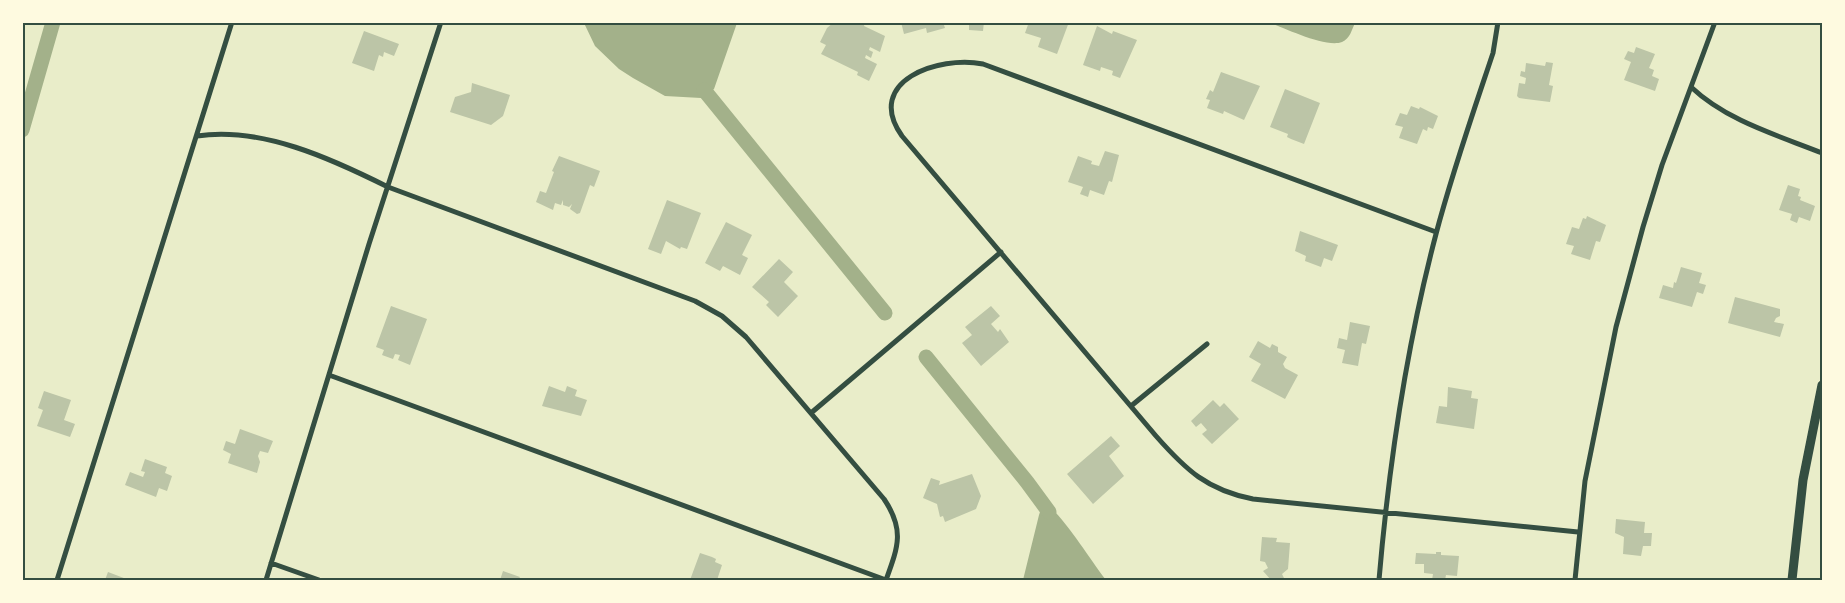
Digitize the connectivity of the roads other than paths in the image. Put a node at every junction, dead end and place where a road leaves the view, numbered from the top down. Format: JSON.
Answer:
{"nodes":[{"id":1,"x":232,"y":22,"type":"edge"},
{"id":2,"x":441,"y":22,"type":"edge"},
{"id":3,"x":1498,"y":22,"type":"edge"},
{"id":4,"x":1716,"y":22,"type":"edge"},
{"id":5,"x":1691,"y":87,"type":"junction"},
{"id":6,"x":197,"y":136,"type":"junction"},
{"id":7,"x":1822,"y":153,"type":"edge"},
{"id":8,"x":388,"y":187,"type":"junction"},
{"id":9,"x":1436,"y":232,"type":"junction"},
{"id":10,"x":1001,"y":252,"type":"junction"},
{"id":11,"x":1207,"y":344,"type":"dead end"},
{"id":12,"x":329,"y":375,"type":"junction"},
{"id":13,"x":1822,"y":385,"type":"edge"},
{"id":14,"x":1131,"y":406,"type":"junction"},
{"id":15,"x":811,"y":413,"type":"junction"},
{"id":16,"x":1385,"y":512,"type":"junction"},
{"id":17,"x":1578,"y":532,"type":"junction"},
{"id":18,"x":271,"y":563,"type":"junction"},
{"id":19,"x":58,"y":580,"type":"edge"},
{"id":20,"x":266,"y":580,"type":"edge"},
{"id":21,"x":319,"y":580,"type":"edge"},
{"id":22,"x":886,"y":580,"type":"edge"},
{"id":23,"x":1379,"y":580,"type":"edge"},
{"id":24,"x":1575,"y":580,"type":"edge"},
{"id":25,"x":1792,"y":580,"type":"edge"}],
"edges":[{"from":1,"to":6,"type":"street"},
{"from":2,"to":8,"type":"street"},
{"from":3,"to":9,"type":"street"},
{"from":4,"to":5,"type":"street"},
{"from":5,"to":7,"type":"street"},
{"from":5,"to":17,"type":"street"},
{"from":6,"to":8,"type":"street"},
{"from":6,"to":19,"type":"street"},
{"from":8,"to":12,"type":"street"},
{"from":8,"to":15,"type":"street"},
{"from":9,"to":10,"type":"street"},
{"from":9,"to":16,"type":"street"},
{"from":10,"to":14,"type":"street"},
{"from":10,"to":15,"type":"street"},
{"from":11,"to":14,"type":"street"},
{"from":12,"to":18,"type":"street"},
{"from":12,"to":22,"type":"street"},
{"from":13,"to":25,"type":"street"},
{"from":14,"to":16,"type":"street"},
{"from":15,"to":22,"type":"street"},
{"from":16,"to":17,"type":"street"},
{"from":16,"to":23,"type":"street"},
{"from":17,"to":24,"type":"street"},
{"from":18,"to":20,"type":"street"},
{"from":18,"to":21,"type":"street"}]}
